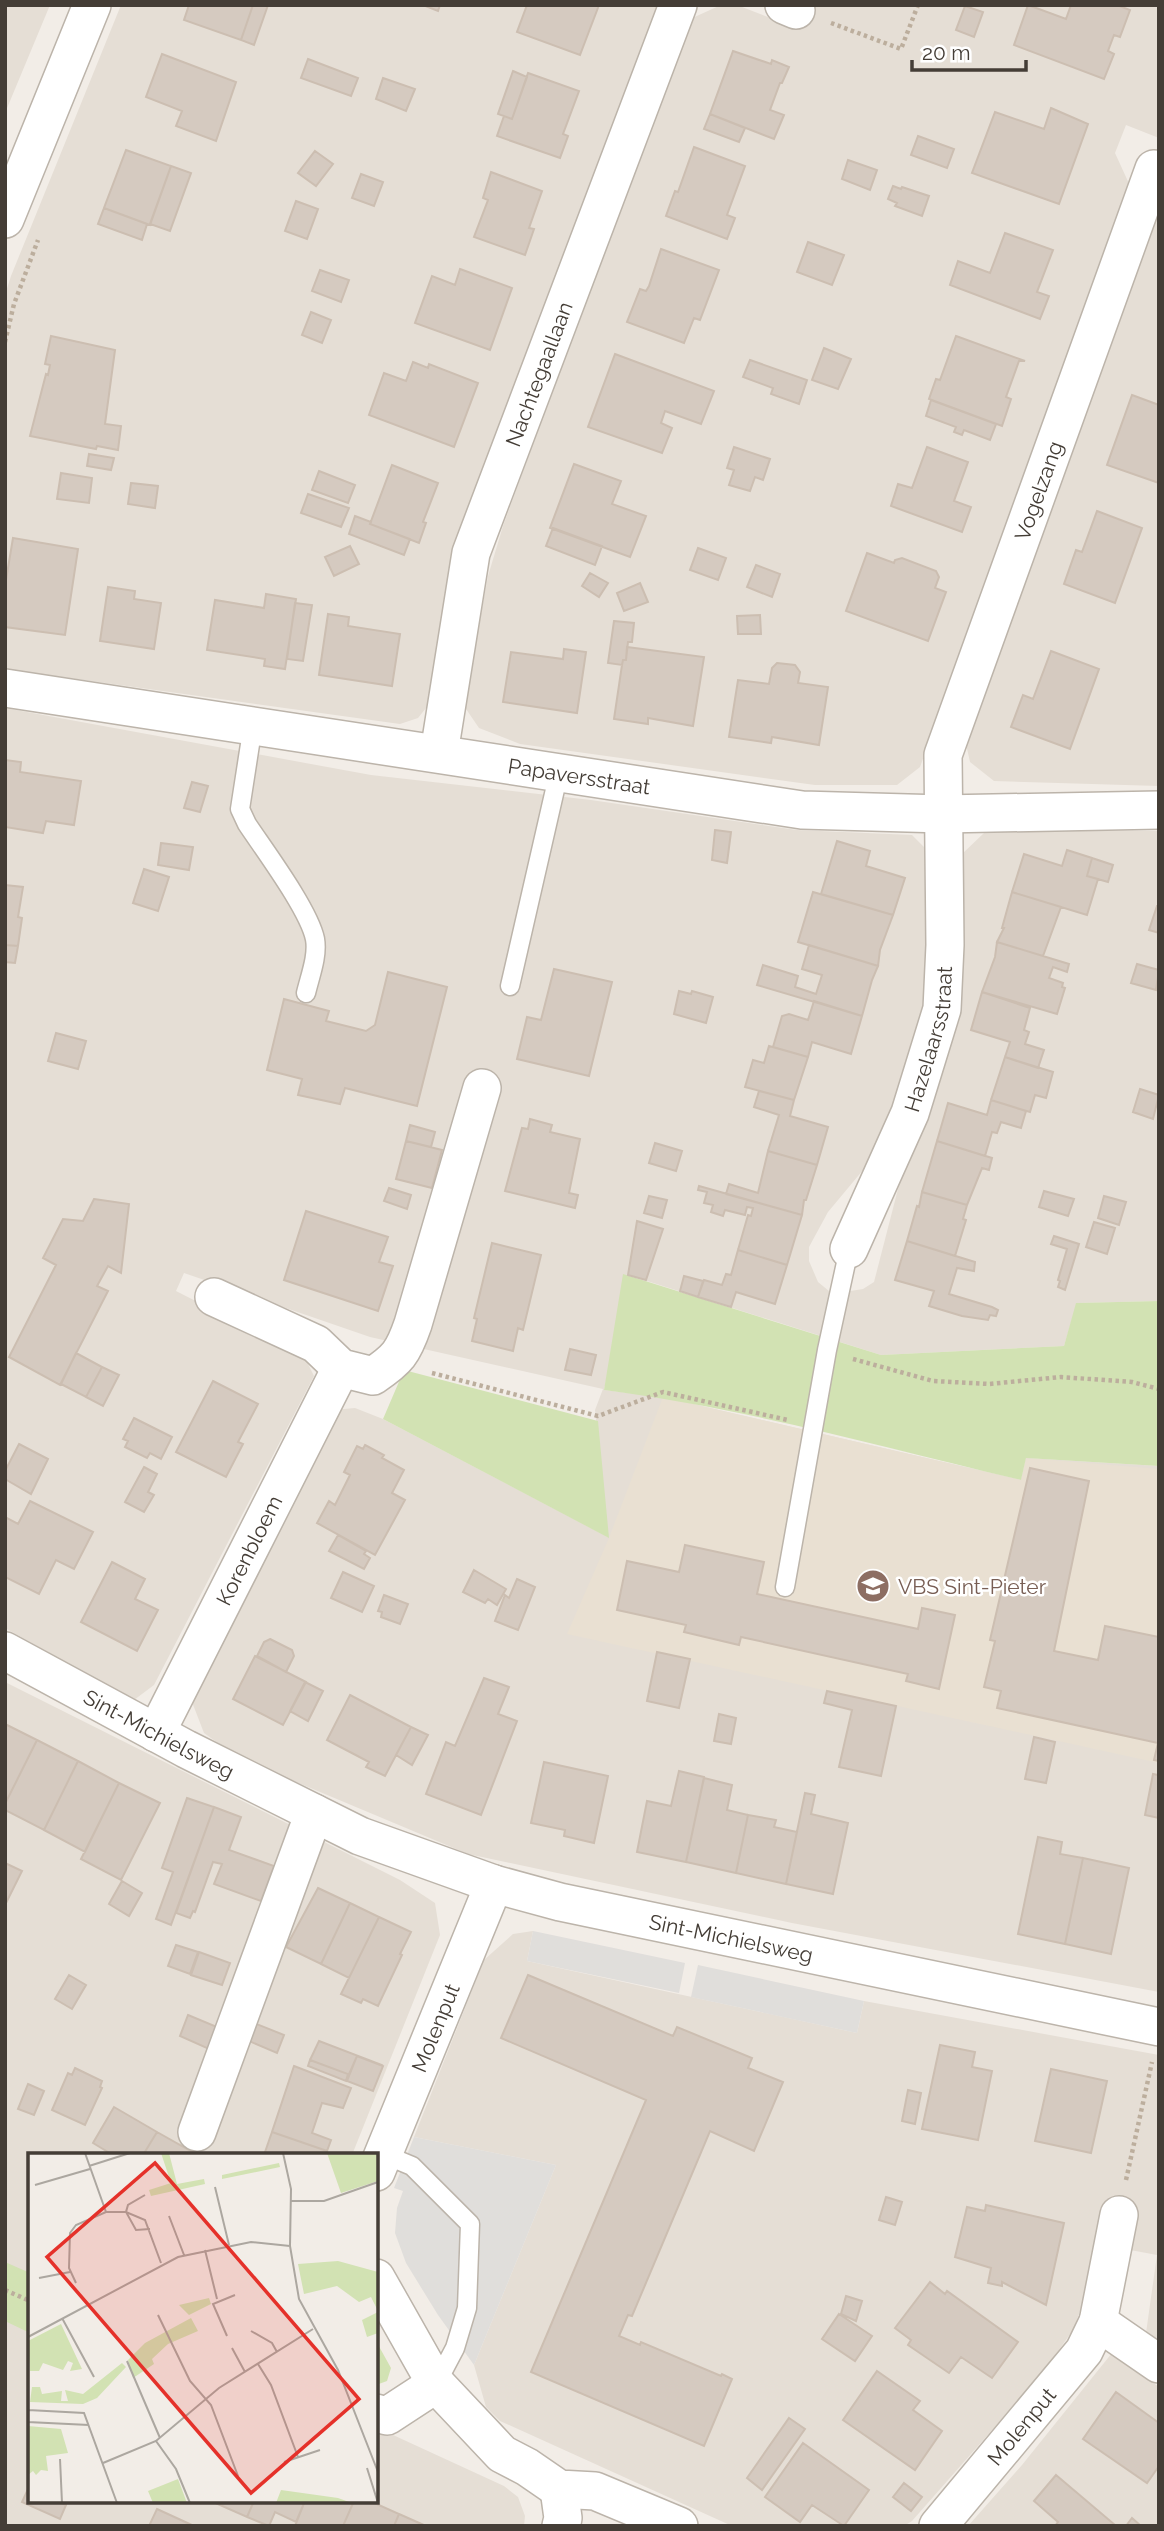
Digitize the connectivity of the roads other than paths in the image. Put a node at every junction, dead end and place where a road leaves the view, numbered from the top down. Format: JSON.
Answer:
{"nodes":[{"id":1,"x":92,"y":5,"type":"edge"},
{"id":2,"x":678,"y":5,"type":"edge"},
{"id":3,"x":1154,"y":169,"type":"dead end"},
{"id":4,"x":5,"y":219,"type":"edge"},
{"id":5,"x":5,"y":688,"type":"edge"},
{"id":6,"x":253,"y":725,"type":"junction"},
{"id":7,"x":439,"y":753,"type":"junction"},
{"id":8,"x":559,"y":772,"type":"junction"},
{"id":9,"x":1159,"y":810,"type":"edge"},
{"id":10,"x":943,"y":814,"type":"junction"},
{"id":11,"x":510,"y":986,"type":"dead end"},
{"id":12,"x":306,"y":993,"type":"dead end"},
{"id":13,"x":482,"y":1088,"type":"dead end"},
{"id":14,"x":849,"y":1249,"type":"joint"},
{"id":15,"x":214,"y":1297,"type":"dead end"},
{"id":16,"x":341,"y":1368,"type":"junction"},
{"id":17,"x":785,"y":1587,"type":"dead end"},
{"id":18,"x":5,"y":1651,"type":"edge"},
{"id":19,"x":156,"y":1733,"type":"junction"},
{"id":20,"x":314,"y":1813,"type":"junction"},
{"id":21,"x":494,"y":1884,"type":"junction"},
{"id":22,"x":1156,"y":2043,"type":"edge"},
{"id":23,"x":197,"y":2132,"type":"dead end"},
{"id":24,"x":379,"y":2163,"type":"edge"},
{"id":25,"x":1119,"y":2215,"type":"road end"},
{"id":26,"x":378,"y":2282,"type":"edge"},
{"id":27,"x":1098,"y":2322,"type":"junction"},
{"id":28,"x":1159,"y":2364,"type":"edge"},
{"id":29,"x":436,"y":2384,"type":"junction"},
{"id":30,"x":378,"y":2414,"type":"edge"},
{"id":31,"x":559,"y":2489,"type":"junction"},
{"id":32,"x":561,"y":2526,"type":"edge"},
{"id":33,"x":679,"y":2526,"type":"edge"},
{"id":34,"x":937,"y":2526,"type":"edge"}],
"edges":[{"from":1,"to":4,"type":"street"},
{"from":2,"to":7,"type":"street","name":"Nachtegaallaan"},
{"from":3,"to":10,"type":"street","name":"Vogelzang"},
{"from":5,"to":6,"type":"street","name":"Papaversstraat"},
{"from":6,"to":7,"type":"street","name":"Papaversstraat"},
{"from":6,"to":12,"type":"lane"},
{"from":7,"to":8,"type":"street","name":"Papaversstraat"},
{"from":8,"to":10,"type":"street","name":"Papaversstraat"},
{"from":8,"to":11,"type":"lane"},
{"from":9,"to":10,"type":"street","name":"Papaversstraat"},
{"from":10,"to":14,"type":"street","name":"Hazelaarsstraat"},
{"from":13,"to":16,"type":"street"},
{"from":14,"to":17,"type":"lane"},
{"from":15,"to":16,"type":"street"},
{"from":16,"to":19,"type":"street","name":"Korenbloem"},
{"from":18,"to":19,"type":"street","name":"Sint-Michielsweg"},
{"from":19,"to":20,"type":"street","name":"Sint-Michielsweg"},
{"from":20,"to":21,"type":"street","name":"Sint-Michielsweg"},
{"from":20,"to":23,"type":"street"},
{"from":21,"to":22,"type":"street","name":"Sint-Michielsweg"},
{"from":21,"to":24,"type":"street","name":"Molenput"},
{"from":24,"to":29,"type":"lane"},
{"from":25,"to":27,"type":"street","name":"Molenput"},
{"from":26,"to":29,"type":"street"},
{"from":27,"to":28,"type":"street"},
{"from":27,"to":34,"type":"street","name":"Molenput"},
{"from":29,"to":30,"type":"street"},
{"from":29,"to":31,"type":"street"},
{"from":31,"to":32,"type":"street"},
{"from":31,"to":33,"type":"street"}]}
